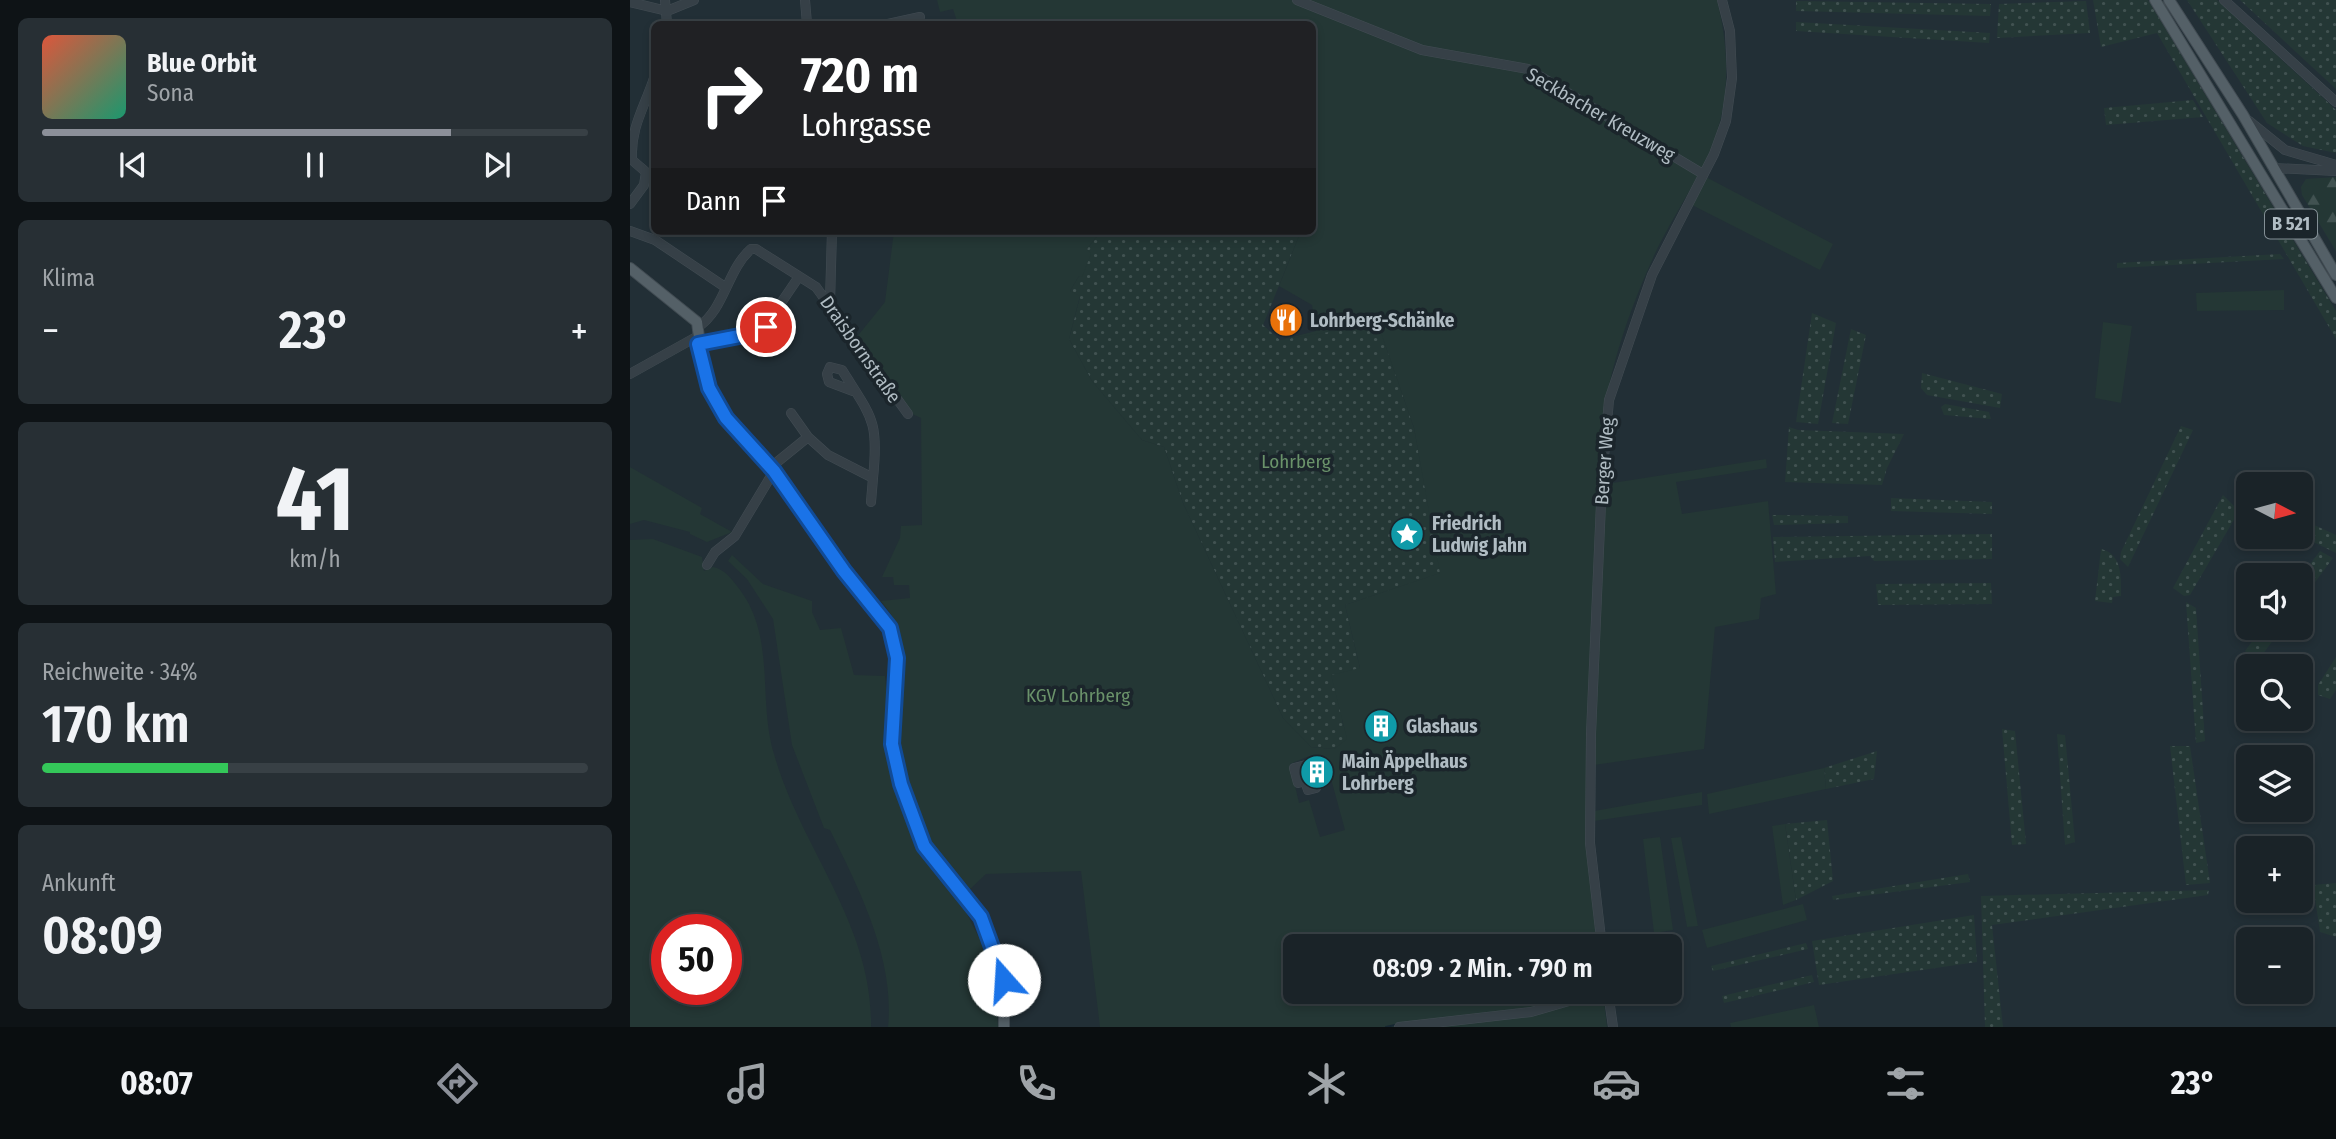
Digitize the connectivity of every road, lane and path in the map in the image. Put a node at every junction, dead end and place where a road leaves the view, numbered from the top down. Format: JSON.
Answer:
{"nodes":[{"id":1,"x":665,"y":0,"type":"edge"},
{"id":2,"x":694,"y":0,"type":"edge"},
{"id":3,"x":805,"y":0,"type":"edge"},
{"id":4,"x":1297,"y":0,"type":"edge"},
{"id":5,"x":1722,"y":0,"type":"edge"},
{"id":6,"x":2155,"y":0,"type":"edge"},
{"id":7,"x":2169,"y":0,"type":"edge"},
{"id":8,"x":2224,"y":0,"type":"edge"},
{"id":9,"x":630,"y":2,"type":"edge"},
{"id":10,"x":667,"y":11,"type":"junction"},
{"id":11,"x":920,"y":17,"type":"dead end"},
{"id":12,"x":667,"y":21,"type":"edge"},
{"id":13,"x":807,"y":21,"type":"edge"},
{"id":14,"x":902,"y":21,"type":"edge"},
{"id":15,"x":651,"y":85,"type":"edge"},
{"id":16,"x":2336,"y":102,"type":"edge"},
{"id":17,"x":2243,"y":115,"type":"junction"},
{"id":18,"x":630,"y":149,"type":"edge"},
{"id":19,"x":2245,"y":150,"type":"junction"},
{"id":20,"x":633,"y":164,"type":"edge"},
{"id":21,"x":2273,"y":168,"type":"junction"},
{"id":22,"x":2336,"y":168,"type":"edge"},
{"id":23,"x":650,"y":171,"type":"edge"},
{"id":24,"x":1703,"y":174,"type":"junction"},
{"id":25,"x":630,"y":204,"type":"edge"},
{"id":26,"x":630,"y":231,"type":"edge"},
{"id":27,"x":832,"y":235,"type":"edge"},
{"id":28,"x":630,"y":268,"type":"edge"},
{"id":29,"x":831,"y":274,"type":"junction"},
{"id":30,"x":2336,"y":275,"type":"edge"},
{"id":31,"x":798,"y":278,"type":"junction"},
{"id":32,"x":816,"y":286,"type":"junction"},
{"id":33,"x":725,"y":287,"type":"junction"},
{"id":34,"x":2336,"y":298,"type":"edge"},
{"id":35,"x":830,"y":302,"type":"junction"},
{"id":36,"x":698,"y":335,"type":"junction"},
{"id":37,"x":630,"y":374,"type":"edge"},
{"id":38,"x":853,"y":391,"type":"dead end"},
{"id":39,"x":791,"y":413,"type":"dead end"},
{"id":40,"x":908,"y":414,"type":"dead end"},
{"id":41,"x":808,"y":438,"type":"junction"},
{"id":42,"x":773,"y":469,"type":"junction"},
{"id":43,"x":873,"y":478,"type":"junction"},
{"id":44,"x":871,"y":502,"type":"dead end"},
{"id":45,"x":707,"y":565,"type":"dead end"},
{"id":46,"x":1600,"y":934,"type":"edge"},
{"id":47,"x":1559,"y":1004,"type":"edge"},
{"id":48,"x":1610,"y":1004,"type":"edge"},
{"id":49,"x":1004,"y":1027,"type":"edge"},
{"id":50,"x":1399,"y":1027,"type":"edge"},
{"id":51,"x":1613,"y":1027,"type":"edge"}],
"edges":[{"from":1,"to":10,"type":"street"},
{"from":2,"to":10,"type":"street"},
{"from":3,"to":13,"type":"street"},
{"from":4,"to":24,"type":"street","name":"Seckbacher Kreuzweg"},
{"from":5,"to":24,"type":"street","name":"Berger Weg"},
{"from":6,"to":19,"type":"main road","number":"B 521"},
{"from":7,"to":17,"type":"main road","number":"B 521"},
{"from":8,"to":16,"type":"street"},
{"from":9,"to":10,"type":"street"},
{"from":10,"to":12,"type":"street"},
{"from":11,"to":14,"type":"street"},
{"from":15,"to":18,"type":"street"},
{"from":17,"to":21,"type":"main road","number":"B 521"},
{"from":17,"to":22,"type":"street"},
{"from":19,"to":21,"type":"main road"},
{"from":19,"to":34,"type":"main road","number":"B 521"},
{"from":20,"to":23,"type":"street"},
{"from":21,"to":22,"type":"street"},
{"from":21,"to":30,"type":"main road","number":"B 521"},
{"from":23,"to":25,"type":"street"},
{"from":24,"to":46,"type":"street","name":"Berger Weg"},
{"from":26,"to":33,"type":"street"},
{"from":27,"to":29,"type":"street"},
{"from":28,"to":36,"type":"main road"},
{"from":29,"to":32,"type":"street"},
{"from":29,"to":35,"type":"street"},
{"from":31,"to":32,"type":"street","name":"Draisbornstraße"},
{"from":31,"to":33,"type":"street","name":"Draisbornstraße"},
{"from":31,"to":36,"type":"street"},
{"from":32,"to":35,"type":"street","name":"Draisbornstraße"},
{"from":33,"to":36,"type":"street","name":"Draisbornstraße"},
{"from":35,"to":40,"type":"street","name":"Draisbornstraße"},
{"from":36,"to":37,"type":"street"},
{"from":36,"to":42,"type":"main road"},
{"from":38,"to":43,"type":"street"},
{"from":39,"to":41,"type":"street"},
{"from":41,"to":42,"type":"street"},
{"from":41,"to":43,"type":"street"},
{"from":42,"to":45,"type":"street"},
{"from":42,"to":49,"type":"main road"},
{"from":43,"to":44,"type":"street"},
{"from":47,"to":50,"type":"street"},
{"from":48,"to":51,"type":"street"}]}
